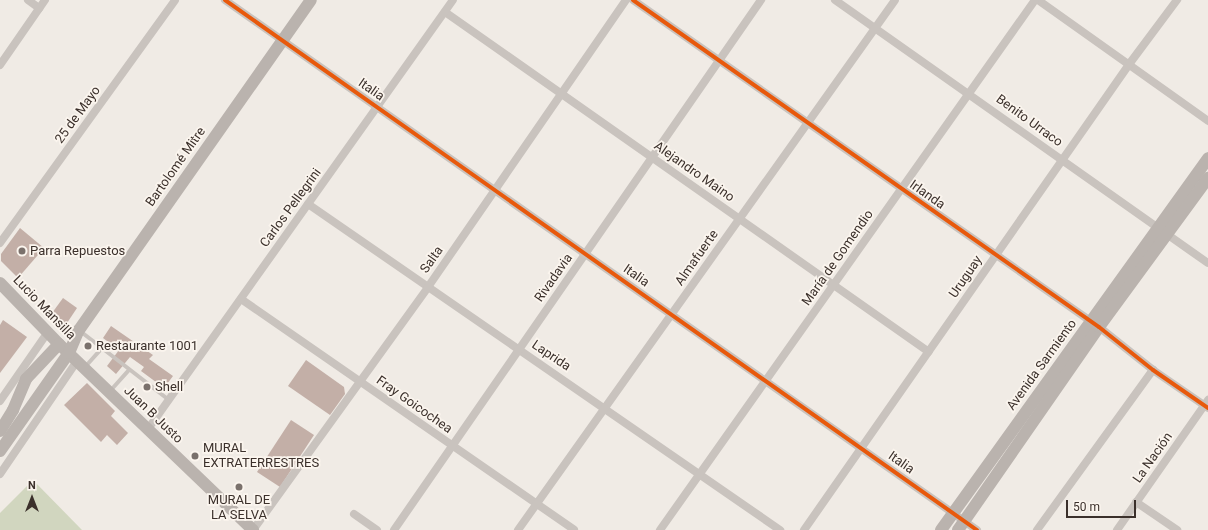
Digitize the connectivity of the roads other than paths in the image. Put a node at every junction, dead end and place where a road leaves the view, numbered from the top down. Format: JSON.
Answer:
{"nodes":[{"id":1,"x":28,"y":0,"type":"edge"},
{"id":2,"x":45,"y":0,"type":"edge"},
{"id":3,"x":175,"y":0,"type":"edge"},
{"id":4,"x":225,"y":0,"type":"edge"},
{"id":5,"x":311,"y":0,"type":"edge"},
{"id":6,"x":453,"y":0,"type":"edge"},
{"id":7,"x":626,"y":0,"type":"edge"},
{"id":8,"x":633,"y":0,"type":"edge"},
{"id":9,"x":761,"y":0,"type":"edge"},
{"id":10,"x":835,"y":0,"type":"edge"},
{"id":11,"x":895,"y":0,"type":"edge"},
{"id":12,"x":1037,"y":0,"type":"edge"},
{"id":13,"x":1177,"y":0,"type":"edge"},
{"id":14,"x":39,"y":8,"type":"junction"},
{"id":15,"x":445,"y":12,"type":"junction"},
{"id":16,"x":875,"y":28,"type":"junction"},
{"id":17,"x":281,"y":41,"type":"junction"},
{"id":18,"x":719,"y":61,"type":"junction"},
{"id":19,"x":1130,"y":63,"type":"junction"},
{"id":20,"x":0,"y":65,"type":"edge"},
{"id":21,"x":562,"y":94,"type":"junction"},
{"id":22,"x":970,"y":94,"type":"junction"},
{"id":23,"x":377,"y":109,"type":"junction"},
{"id":24,"x":1208,"y":121,"type":"edge"},
{"id":25,"x":808,"y":123,"type":"junction"},
{"id":26,"x":652,"y":158,"type":"junction"},
{"id":27,"x":1208,"y":158,"type":"edge"},
{"id":28,"x":1062,"y":160,"type":"junction"},
{"id":29,"x":1208,"y":178,"type":"edge"},
{"id":30,"x":902,"y":189,"type":"junction"},
{"id":31,"x":495,"y":190,"type":"junction"},
{"id":32,"x":308,"y":204,"type":"junction"},
{"id":33,"x":739,"y":219,"type":"junction"},
{"id":34,"x":1162,"y":232,"type":"junction"},
{"id":35,"x":0,"y":243,"type":"edge"},
{"id":36,"x":586,"y":254,"type":"junction"},
{"id":37,"x":995,"y":255,"type":"junction"},
{"id":38,"x":1208,"y":263,"type":"edge"},
{"id":39,"x":0,"y":283,"type":"edge"},
{"id":40,"x":834,"y":285,"type":"junction"},
{"id":41,"x":428,"y":286,"type":"junction"},
{"id":42,"x":241,"y":299,"type":"junction"},
{"id":43,"x":672,"y":314,"type":"junction"},
{"id":44,"x":1095,"y":325,"type":"junction"},
{"id":45,"x":79,"y":330,"type":"junction"},
{"id":46,"x":48,"y":332,"type":"junction"},
{"id":47,"x":59,"y":344,"type":"junction"},
{"id":48,"x":102,"y":348,"type":"junction"},
{"id":49,"x":520,"y":349,"type":"junction"},
{"id":50,"x":929,"y":352,"type":"junction"},
{"id":51,"x":76,"y":360,"type":"junction"},
{"id":52,"x":129,"y":370,"type":"junction"},
{"id":53,"x":1153,"y":370,"type":"junction"},
{"id":54,"x":360,"y":382,"type":"junction"},
{"id":55,"x":765,"y":383,"type":"junction"},
{"id":56,"x":109,"y":392,"type":"junction"},
{"id":57,"x":169,"y":400,"type":"junction"},
{"id":58,"x":0,"y":401,"type":"edge"},
{"id":59,"x":1207,"y":405,"type":"edge"},
{"id":60,"x":605,"y":408,"type":"junction"},
{"id":61,"x":148,"y":429,"type":"junction"},
{"id":62,"x":0,"y":431,"type":"edge"},
{"id":63,"x":452,"y":445,"type":"junction"},
{"id":64,"x":862,"y":448,"type":"junction"},
{"id":65,"x":0,"y":451,"type":"edge"},
{"id":66,"x":700,"y":473,"type":"junction"},
{"id":67,"x":0,"y":474,"type":"edge"},
{"id":68,"x":1136,"y":502,"type":"junction"},
{"id":69,"x":538,"y":503,"type":"junction"},
{"id":70,"x":954,"y":513,"type":"junction"},
{"id":71,"x":354,"y":514,"type":"dead end"},
{"id":72,"x":961,"y":525,"type":"edge"},
{"id":73,"x":253,"y":530,"type":"edge"},
{"id":74,"x":377,"y":530,"type":"edge"},
{"id":75,"x":394,"y":530,"type":"edge"},
{"id":76,"x":518,"y":530,"type":"edge"},
{"id":77,"x":574,"y":530,"type":"edge"},
{"id":78,"x":660,"y":530,"type":"edge"},
{"id":79,"x":780,"y":530,"type":"edge"},
{"id":80,"x":804,"y":530,"type":"edge"},
{"id":81,"x":941,"y":530,"type":"edge"},
{"id":82,"x":977,"y":530,"type":"edge"},
{"id":83,"x":1037,"y":530,"type":"edge"},
{"id":84,"x":1117,"y":530,"type":"edge"},
{"id":85,"x":1177,"y":530,"type":"edge"}],
"edges":[{"from":1,"to":14,"type":"street"},
{"from":2,"to":14,"type":"street"},
{"from":3,"to":35,"type":"street","name":"25 de Mayo"},
{"from":4,"to":17,"type":"street","name":"Italia"},
{"from":5,"to":17,"type":"main road","name":"Bartolomé Mitre"},
{"from":6,"to":15,"type":"street","name":"Carlos Pellegrini"},
{"from":7,"to":21,"type":"street","name":"Salta"},
{"from":8,"to":18,"type":"street","name":"Irlanda"},
{"from":9,"to":18,"type":"street","name":"Rivadavia"},
{"from":10,"to":16,"type":"street","name":"Benito Urraco"},
{"from":11,"to":16,"type":"street","name":"Almafuerte"},
{"from":12,"to":19,"type":"street"},
{"from":12,"to":22,"type":"street","name":"María de Gomendio"},
{"from":13,"to":19,"type":"street","name":"Uruguay"},
{"from":14,"to":20,"type":"street"},
{"from":15,"to":21,"type":"street","name":"Alejandro Maino"},
{"from":15,"to":23,"type":"street","name":"Carlos Pellegrini"},
{"from":16,"to":22,"type":"street","name":"Benito Urraco"},
{"from":16,"to":25,"type":"street","name":"Almafuerte"},
{"from":17,"to":23,"type":"street","name":"Italia"},
{"from":17,"to":45,"type":"main road","name":"Bartolomé Mitre"},
{"from":18,"to":25,"type":"street","name":"Irlanda"},
{"from":18,"to":26,"type":"street","name":"Rivadavia"},
{"from":19,"to":24,"type":"street"},
{"from":19,"to":28,"type":"street","name":"Uruguay"},
{"from":21,"to":26,"type":"street","name":"Alejandro Maino"},
{"from":21,"to":31,"type":"street","name":"Salta"},
{"from":22,"to":28,"type":"street","name":"Benito Urraco"},
{"from":22,"to":30,"type":"street","name":"María de Gomendio"},
{"from":23,"to":31,"type":"street","name":"Italia"},
{"from":23,"to":32,"type":"street","name":"Carlos Pellegrini"},
{"from":25,"to":30,"type":"street","name":"Irlanda"},
{"from":25,"to":33,"type":"street","name":"Almafuerte"},
{"from":26,"to":33,"type":"street","name":"Alejandro Maino"},
{"from":26,"to":36,"type":"street","name":"Rivadavia"},
{"from":27,"to":34,"type":"main road","name":"Avenida Sarmiento"},
{"from":28,"to":34,"type":"street","name":"Benito Urraco"},
{"from":28,"to":37,"type":"street","name":"Uruguay"},
{"from":29,"to":34,"type":"main road","name":"Avenida Sarmiento"},
{"from":30,"to":37,"type":"street","name":"Irlanda"},
{"from":30,"to":40,"type":"street","name":"María de Gomendio"},
{"from":31,"to":36,"type":"street","name":"Italia"},
{"from":31,"to":41,"type":"street","name":"Salta"},
{"from":32,"to":41,"type":"street","name":"Laprida"},
{"from":32,"to":42,"type":"street","name":"Carlos Pellegrini"},
{"from":33,"to":40,"type":"street","name":"Alejandro Maino"},
{"from":33,"to":43,"type":"street","name":"Almafuerte"},
{"from":34,"to":38,"type":"street","name":"Benito Urraco"},
{"from":34,"to":44,"type":"main road","name":"Avenida Sarmiento"},
{"from":36,"to":43,"type":"street","name":"Italia"},
{"from":36,"to":49,"type":"street","name":"Rivadavia"},
{"from":37,"to":44,"type":"street","name":"Irlanda"},
{"from":37,"to":50,"type":"street","name":"Uruguay"},
{"from":39,"to":46,"type":"main road","name":"Lucio Mansilla"},
{"from":40,"to":50,"type":"street","name":"Alejandro Maino"},
{"from":40,"to":55,"type":"street","name":"María de Gomendio"},
{"from":41,"to":49,"type":"street","name":"Laprida"},
{"from":41,"to":54,"type":"street","name":"Salta"},
{"from":42,"to":54,"type":"street","name":"Fray Goicochea"},
{"from":42,"to":57,"type":"street","name":"Carlos Pellegrini"},
{"from":43,"to":55,"type":"street","name":"Italia"},
{"from":43,"to":60,"type":"street","name":"Almafuerte"},
{"from":44,"to":53,"type":"street","name":"Irlanda"},
{"from":44,"to":70,"type":"main road","name":"Avenida Sarmiento"},
{"from":44,"to":72,"type":"main road","name":"Avenida Sarmiento"},
{"from":45,"to":48,"type":"lane"},
{"from":45,"to":51,"type":"main road","name":"Bartolomé Mitre"},
{"from":46,"to":47,"type":"main road","name":"Lucio Mansilla"},
{"from":46,"to":58,"type":"street"},
{"from":47,"to":51,"type":"main road","name":"Lucio Mansilla"},
{"from":47,"to":62,"type":"main road"},
{"from":48,"to":51,"type":"lane"},
{"from":48,"to":52,"type":"lane"},
{"from":49,"to":60,"type":"street","name":"Laprida"},
{"from":49,"to":63,"type":"street","name":"Rivadavia"},
{"from":50,"to":64,"type":"street","name":"Uruguay"},
{"from":51,"to":56,"type":"main road","name":"Juan B Justo"},
{"from":51,"to":65,"type":"main road","name":"Bartolomé Mitre"},
{"from":51,"to":67,"type":"street"},
{"from":52,"to":56,"type":"lane"},
{"from":52,"to":57,"type":"lane"},
{"from":53,"to":59,"type":"street","name":"Irlanda"},
{"from":53,"to":83,"type":"street"},
{"from":54,"to":63,"type":"street","name":"Fray Goicochea"},
{"from":54,"to":73,"type":"street","name":"Salta"},
{"from":55,"to":64,"type":"street","name":"Italia"},
{"from":55,"to":66,"type":"street","name":"María de Gomendio"},
{"from":56,"to":61,"type":"main road","name":"Juan B Justo"},
{"from":57,"to":61,"type":"street","name":"Carlos Pellegrini"},
{"from":59,"to":68,"type":"street","name":"La Nación"},
{"from":60,"to":66,"type":"street","name":"Laprida"},
{"from":60,"to":69,"type":"street","name":"Almafuerte"},
{"from":61,"to":73,"type":"main road","name":"Juan B Justo"},
{"from":63,"to":69,"type":"street","name":"Fray Goicochea"},
{"from":63,"to":75,"type":"street","name":"Rivadavia"},
{"from":64,"to":70,"type":"street","name":"Italia"},
{"from":64,"to":80,"type":"street","name":"Uruguay"},
{"from":66,"to":78,"type":"street","name":"María de Gomendio"},
{"from":66,"to":79,"type":"street","name":"Laprida"},
{"from":68,"to":84,"type":"street","name":"La Nación"},
{"from":68,"to":85,"type":"street"},
{"from":69,"to":76,"type":"street","name":"Almafuerte"},
{"from":69,"to":77,"type":"street","name":"Fray Goicochea"},
{"from":70,"to":72,"type":"street","name":"Italia"},
{"from":70,"to":81,"type":"main road","name":"Avenida Sarmiento"},
{"from":71,"to":74,"type":"street"},
{"from":72,"to":82,"type":"street","name":"Italia"}]}
